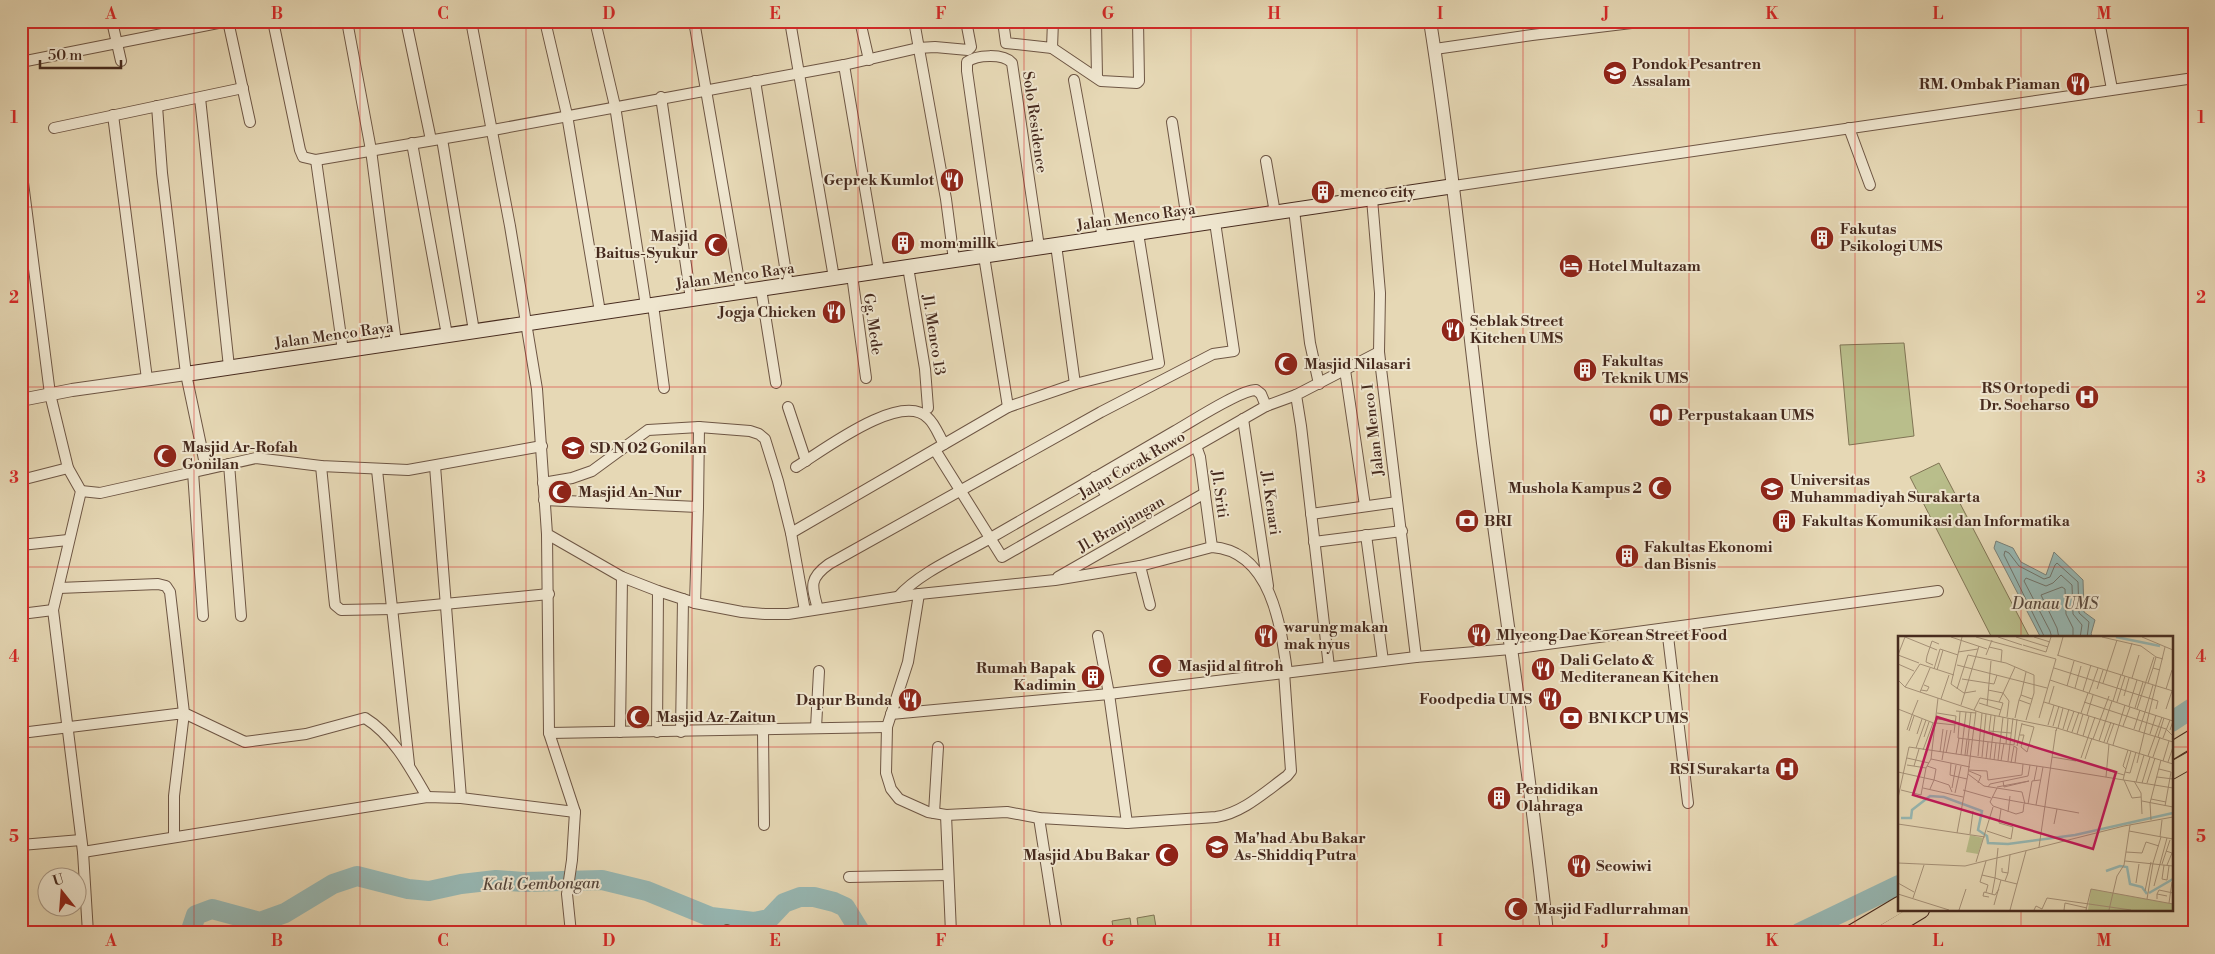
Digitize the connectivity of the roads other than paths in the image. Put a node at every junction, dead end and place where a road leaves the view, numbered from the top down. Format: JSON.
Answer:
{"nodes":[{"id":1,"x":273,"y":21,"type":"edge"},
{"id":2,"x":347,"y":21,"type":"edge"},
{"id":3,"x":406,"y":21,"type":"edge"},
{"id":4,"x":471,"y":21,"type":"edge"},
{"id":5,"x":545,"y":21,"type":"edge"},
{"id":6,"x":595,"y":21,"type":"edge"},
{"id":7,"x":694,"y":21,"type":"edge"},
{"id":8,"x":790,"y":21,"type":"edge"},
{"id":9,"x":860,"y":21,"type":"edge"},
{"id":10,"x":914,"y":21,"type":"edge"},
{"id":11,"x":966,"y":21,"type":"edge"},
{"id":12,"x":1002,"y":21,"type":"edge"},
{"id":13,"x":1053,"y":21,"type":"edge"},
{"id":14,"x":1096,"y":21,"type":"edge"},
{"id":15,"x":1138,"y":21,"type":"edge"},
{"id":16,"x":1430,"y":21,"type":"edge"},
{"id":17,"x":1648,"y":21,"type":"edge"},
{"id":18,"x":2099,"y":21,"type":"edge"},
{"id":19,"x":225,"y":22,"type":"edge"},
{"id":20,"x":113,"y":26,"type":"dead end"},
{"id":21,"x":117,"y":44,"type":"junction"},
{"id":22,"x":918,"y":48,"type":"junction"},
{"id":23,"x":1052,"y":48,"type":"junction"},
{"id":24,"x":1435,"y":49,"type":"junction"},
{"id":25,"x":869,"y":60,"type":"junction"},
{"id":26,"x":121,"y":61,"type":"dead end"},
{"id":27,"x":21,"y":62,"type":"edge"},
{"id":28,"x":844,"y":65,"type":"junction"},
{"id":29,"x":800,"y":73,"type":"junction"},
{"id":30,"x":1097,"y":77,"type":"junction"},
{"id":31,"x":2194,"y":78,"type":"edge"},
{"id":32,"x":1074,"y":80,"type":"dead end"},
{"id":33,"x":756,"y":81,"type":"junction"},
{"id":34,"x":243,"y":88,"type":"junction"},
{"id":35,"x":2112,"y":89,"type":"junction"},
{"id":36,"x":705,"y":90,"type":"junction"},
{"id":37,"x":661,"y":97,"type":"junction"},
{"id":38,"x":200,"y":98,"type":"junction"},
{"id":39,"x":156,"y":106,"type":"junction"},
{"id":40,"x":615,"y":106,"type":"junction"},
{"id":41,"x":113,"y":115,"type":"junction"},
{"id":42,"x":567,"y":115,"type":"junction"},
{"id":43,"x":250,"y":122,"type":"dead end"},
{"id":44,"x":1172,"y":122,"type":"dead end"},
{"id":45,"x":54,"y":128,"type":"dead end"},
{"id":46,"x":1849,"y":128,"type":"junction"},
{"id":47,"x":493,"y":130,"type":"junction"},
{"id":48,"x":437,"y":139,"type":"junction"},
{"id":49,"x":412,"y":143,"type":"junction"},
{"id":50,"x":371,"y":150,"type":"junction"},
{"id":51,"x":316,"y":160,"type":"junction"},
{"id":52,"x":1266,"y":161,"type":"dead end"},
{"id":53,"x":21,"y":167,"type":"edge"},
{"id":54,"x":1870,"y":185,"type":"dead end"},
{"id":55,"x":1454,"y":186,"type":"junction"},
{"id":56,"x":1372,"y":198,"type":"junction"},
{"id":57,"x":1294,"y":210,"type":"junction"},
{"id":58,"x":1275,"y":212,"type":"junction"},
{"id":59,"x":1215,"y":222,"type":"junction"},
{"id":60,"x":1188,"y":226,"type":"junction"},
{"id":61,"x":1138,"y":233,"type":"junction"},
{"id":62,"x":1103,"y":238,"type":"junction"},
{"id":63,"x":1056,"y":245,"type":"junction"},
{"id":64,"x":1038,"y":247,"type":"junction"},
{"id":65,"x":988,"y":255,"type":"junction"},
{"id":66,"x":954,"y":260,"type":"junction"},
{"id":67,"x":908,"y":267,"type":"junction"},
{"id":68,"x":879,"y":271,"type":"junction"},
{"id":69,"x":852,"y":275,"type":"junction"},
{"id":70,"x":834,"y":278,"type":"junction"},
{"id":71,"x":788,"y":285,"type":"junction"},
{"id":72,"x":760,"y":289,"type":"junction"},
{"id":73,"x":741,"y":292,"type":"junction"},
{"id":74,"x":691,"y":299,"type":"junction"},
{"id":75,"x":649,"y":305,"type":"junction"},
{"id":76,"x":600,"y":312,"type":"junction"},
{"id":77,"x":525,"y":324,"type":"junction"},
{"id":78,"x":474,"y":331,"type":"junction"},
{"id":79,"x":447,"y":335,"type":"junction"},
{"id":80,"x":396,"y":343,"type":"junction"},
{"id":81,"x":343,"y":351,"type":"junction"},
{"id":82,"x":1378,"y":352,"type":"junction"},
{"id":83,"x":228,"y":368,"type":"junction"},
{"id":84,"x":1345,"y":370,"type":"junction"},
{"id":85,"x":186,"y":374,"type":"junction"},
{"id":86,"x":866,"y":378,"type":"dead end"},
{"id":87,"x":147,"y":379,"type":"junction"},
{"id":88,"x":776,"y":383,"type":"dead end"},
{"id":89,"x":1075,"y":384,"type":"junction"},
{"id":90,"x":1319,"y":384,"type":"junction"},
{"id":91,"x":664,"y":388,"type":"dead end"},
{"id":92,"x":50,"y":394,"type":"junction"},
{"id":93,"x":1296,"y":395,"type":"junction"},
{"id":94,"x":21,"y":400,"type":"edge"},
{"id":95,"x":1266,"y":406,"type":"junction"},
{"id":96,"x":788,"y":407,"type":"dead end"},
{"id":97,"x":1008,"y":407,"type":"junction"},
{"id":98,"x":928,"y":408,"type":"dead end"},
{"id":99,"x":1243,"y":419,"type":"junction"},
{"id":100,"x":700,"y":426,"type":"junction"},
{"id":101,"x":944,"y":444,"type":"junction"},
{"id":102,"x":542,"y":446,"type":"junction"},
{"id":103,"x":1196,"y":446,"type":"junction"},
{"id":104,"x":935,"y":450,"type":"junction"},
{"id":105,"x":806,"y":461,"type":"junction"},
{"id":106,"x":229,"y":464,"type":"junction"},
{"id":107,"x":320,"y":466,"type":"junction"},
{"id":108,"x":435,"y":466,"type":"junction"},
{"id":109,"x":796,"y":467,"type":"dead end"},
{"id":110,"x":68,"y":468,"type":"junction"},
{"id":111,"x":206,"y":469,"type":"junction"},
{"id":112,"x":377,"y":470,"type":"junction"},
{"id":113,"x":193,"y":472,"type":"junction"},
{"id":114,"x":1095,"y":477,"type":"junction"},
{"id":115,"x":21,"y":480,"type":"edge"},
{"id":116,"x":544,"y":483,"type":"junction"},
{"id":117,"x":81,"y":491,"type":"junction"},
{"id":118,"x":961,"y":491,"type":"junction"},
{"id":119,"x":1205,"y":493,"type":"junction"},
{"id":120,"x":1106,"y":496,"type":"junction"},
{"id":121,"x":544,"y":500,"type":"junction"},
{"id":122,"x":1397,"y":502,"type":"junction"},
{"id":123,"x":1365,"y":506,"type":"junction"},
{"id":124,"x":698,"y":507,"type":"junction"},
{"id":125,"x":1311,"y":514,"type":"junction"},
{"id":126,"x":1402,"y":530,"type":"junction"},
{"id":127,"x":791,"y":533,"type":"junction"},
{"id":128,"x":547,"y":534,"type":"junction"},
{"id":129,"x":1366,"y":535,"type":"junction"},
{"id":130,"x":990,"y":538,"type":"junction"},
{"id":131,"x":68,"y":540,"type":"junction"},
{"id":132,"x":1314,"y":542,"type":"junction"},
{"id":133,"x":21,"y":545,"type":"edge"},
{"id":134,"x":1212,"y":547,"type":"junction"},
{"id":135,"x":1140,"y":566,"type":"junction"},
{"id":136,"x":622,"y":577,"type":"junction"},
{"id":137,"x":1052,"y":581,"type":"junction"},
{"id":138,"x":59,"y":588,"type":"junction"},
{"id":139,"x":658,"y":591,"type":"junction"},
{"id":140,"x":1938,"y":591,"type":"dead end"},
{"id":141,"x":1268,"y":592,"type":"junction"},
{"id":142,"x":549,"y":594,"type":"junction"},
{"id":143,"x":918,"y":594,"type":"junction"},
{"id":144,"x":898,"y":597,"type":"junction"},
{"id":145,"x":683,"y":599,"type":"junction"},
{"id":146,"x":695,"y":603,"type":"junction"},
{"id":147,"x":446,"y":605,"type":"junction"},
{"id":148,"x":1150,"y":605,"type":"dead end"},
{"id":149,"x":392,"y":609,"type":"junction"},
{"id":150,"x":818,"y":609,"type":"junction"},
{"id":151,"x":53,"y":610,"type":"junction"},
{"id":152,"x":805,"y":611,"type":"junction"},
{"id":153,"x":21,"y":614,"type":"edge"},
{"id":154,"x":203,"y":616,"type":"dead end"},
{"id":155,"x":241,"y":616,"type":"dead end"},
{"id":156,"x":1668,"y":628,"type":"junction"},
{"id":157,"x":1098,"y":636,"type":"dead end"},
{"id":158,"x":1511,"y":649,"type":"junction"},
{"id":159,"x":1416,"y":657,"type":"junction"},
{"id":160,"x":1383,"y":661,"type":"junction"},
{"id":161,"x":1329,"y":667,"type":"junction"},
{"id":162,"x":819,"y":671,"type":"dead end"},
{"id":163,"x":1285,"y":672,"type":"junction"},
{"id":164,"x":1109,"y":694,"type":"junction"},
{"id":165,"x":184,"y":713,"type":"junction"},
{"id":166,"x":891,"y":714,"type":"junction"},
{"id":167,"x":887,"y":727,"type":"junction"},
{"id":168,"x":68,"y":728,"type":"junction"},
{"id":169,"x":816,"y":728,"type":"junction"},
{"id":170,"x":763,"y":731,"type":"junction"},
{"id":171,"x":620,"y":732,"type":"junction"},
{"id":172,"x":657,"y":732,"type":"junction"},
{"id":173,"x":682,"y":732,"type":"junction"},
{"id":174,"x":549,"y":733,"type":"junction"},
{"id":175,"x":21,"y":734,"type":"edge"},
{"id":176,"x":2194,"y":738,"type":"edge"},
{"id":177,"x":938,"y":747,"type":"dead end"},
{"id":178,"x":2172,"y":750,"type":"edge"},
{"id":179,"x":2194,"y":758,"type":"edge"},
{"id":180,"x":410,"y":766,"type":"junction"},
{"id":181,"x":2172,"y":770,"type":"edge"},
{"id":182,"x":427,"y":797,"type":"junction"},
{"id":183,"x":460,"y":798,"type":"junction"},
{"id":184,"x":1688,"y":803,"type":"dead end"},
{"id":185,"x":575,"y":812,"type":"junction"},
{"id":186,"x":934,"y":814,"type":"junction"},
{"id":187,"x":946,"y":815,"type":"junction"},
{"id":188,"x":1039,"y":818,"type":"junction"},
{"id":189,"x":1127,"y":823,"type":"junction"},
{"id":190,"x":764,"y":825,"type":"dead end"},
{"id":191,"x":174,"y":837,"type":"junction"},
{"id":192,"x":81,"y":840,"type":"junction"},
{"id":193,"x":21,"y":845,"type":"edge"},
{"id":194,"x":83,"y":852,"type":"junction"},
{"id":195,"x":948,"y":875,"type":"junction"},
{"id":196,"x":849,"y":877,"type":"dead end"},
{"id":197,"x":1898,"y":906,"type":"edge"},
{"id":198,"x":1918,"y":912,"type":"edge"},
{"id":199,"x":88,"y":933,"type":"edge"},
{"id":200,"x":571,"y":933,"type":"edge"},
{"id":201,"x":951,"y":933,"type":"edge"},
{"id":202,"x":1058,"y":933,"type":"edge"},
{"id":203,"x":1547,"y":933,"type":"edge"},
{"id":204,"x":1852,"y":933,"type":"edge"},
{"id":205,"x":1883,"y":933,"type":"edge"}],
"edges":[{"from":1,"to":51,"type":"street"},
{"from":2,"to":50,"type":"street"},
{"from":3,"to":48,"type":"street"},
{"from":4,"to":47,"type":"street"},
{"from":5,"to":42,"type":"street"},
{"from":6,"to":40,"type":"street"},
{"from":7,"to":36,"type":"street"},
{"from":8,"to":29,"type":"street"},
{"from":9,"to":25,"type":"street"},
{"from":10,"to":22,"type":"street"},
{"from":11,"to":22,"type":"street"},
{"from":12,"to":23,"type":"street"},
{"from":13,"to":23,"type":"street"},
{"from":14,"to":30,"type":"street"},
{"from":15,"to":30,"type":"street"},
{"from":16,"to":24,"type":"street"},
{"from":17,"to":24,"type":"street"},
{"from":18,"to":35,"type":"street"},
{"from":19,"to":21,"type":"street"},
{"from":19,"to":34,"type":"street"},
{"from":20,"to":21,"type":"street"},
{"from":21,"to":26,"type":"street"},
{"from":21,"to":27,"type":"street"},
{"from":22,"to":25,"type":"street"},
{"from":22,"to":66,"type":"street"},
{"from":23,"to":30,"type":"street"},
{"from":24,"to":55,"type":"street"},
{"from":25,"to":28,"type":"street"},
{"from":28,"to":29,"type":"street"},
{"from":28,"to":68,"type":"street"},
{"from":29,"to":33,"type":"street"},
{"from":29,"to":70,"type":"street"},
{"from":31,"to":35,"type":"street"},
{"from":32,"to":62,"type":"street"},
{"from":33,"to":36,"type":"street"},
{"from":33,"to":71,"type":"street"},
{"from":34,"to":38,"type":"street"},
{"from":34,"to":43,"type":"street"},
{"from":35,"to":46,"type":"street"},
{"from":36,"to":37,"type":"street"},
{"from":36,"to":73,"type":"street"},
{"from":37,"to":40,"type":"street"},
{"from":37,"to":74,"type":"street"},
{"from":38,"to":39,"type":"street"},
{"from":38,"to":83,"type":"street"},
{"from":39,"to":41,"type":"street"},
{"from":39,"to":85,"type":"street"},
{"from":40,"to":42,"type":"street"},
{"from":40,"to":75,"type":"street"},
{"from":41,"to":45,"type":"street"},
{"from":41,"to":87,"type":"street"},
{"from":42,"to":47,"type":"street"},
{"from":42,"to":76,"type":"street"},
{"from":44,"to":60,"type":"street"},
{"from":46,"to":54,"type":"street"},
{"from":46,"to":55,"type":"street"},
{"from":47,"to":48,"type":"street"},
{"from":47,"to":77,"type":"street"},
{"from":48,"to":49,"type":"street"},
{"from":48,"to":78,"type":"street"},
{"from":49,"to":50,"type":"street"},
{"from":49,"to":79,"type":"street"},
{"from":50,"to":51,"type":"street"},
{"from":50,"to":80,"type":"street"},
{"from":51,"to":81,"type":"street"},
{"from":52,"to":58,"type":"street"},
{"from":53,"to":92,"type":"street"},
{"from":55,"to":56,"type":"main road","name":"Jalan Menco Raya"},
{"from":55,"to":158,"type":"street"},
{"from":56,"to":57,"type":"main road","name":"Jalan Menco Raya"},
{"from":56,"to":82,"type":"street","name":"Jalan Menco I"},
{"from":57,"to":58,"type":"main road","name":"Jalan Menco Raya"},
{"from":57,"to":90,"type":"street"},
{"from":58,"to":59,"type":"main road","name":"Jalan Menco Raya"},
{"from":59,"to":60,"type":"main road","name":"Jalan Menco Raya"},
{"from":59,"to":118,"type":"street"},
{"from":60,"to":61,"type":"main road","name":"Jalan Menco Raya"},
{"from":61,"to":62,"type":"main road","name":"Jalan Menco Raya"},
{"from":61,"to":89,"type":"street"},
{"from":62,"to":63,"type":"main road","name":"Jalan Menco Raya"},
{"from":63,"to":64,"type":"main road","name":"Jalan Menco Raya"},
{"from":63,"to":89,"type":"street"},
{"from":64,"to":65,"type":"main road","name":"Jalan Menco Raya"},
{"from":64,"to":65,"type":"street","name":"Solo Residence"},
{"from":65,"to":66,"type":"main road","name":"Jalan Menco Raya"},
{"from":65,"to":97,"type":"street"},
{"from":66,"to":67,"type":"main road","name":"Jalan Menco Raya"},
{"from":67,"to":68,"type":"main road","name":"Jalan Menco Raya"},
{"from":67,"to":98,"type":"street","name":"Jl. Menco 13"},
{"from":68,"to":69,"type":"main road","name":"Jalan Menco Raya"},
{"from":69,"to":70,"type":"main road","name":"Jalan Menco Raya"},
{"from":69,"to":86,"type":"street","name":"Gg. Mede"},
{"from":70,"to":71,"type":"main road","name":"Jalan Menco Raya"},
{"from":71,"to":72,"type":"main road","name":"Jalan Menco Raya"},
{"from":72,"to":73,"type":"main road","name":"Jalan Menco Raya"},
{"from":72,"to":88,"type":"street"},
{"from":73,"to":74,"type":"main road","name":"Jalan Menco Raya"},
{"from":74,"to":75,"type":"main road","name":"Jalan Menco Raya"},
{"from":75,"to":76,"type":"main road","name":"Jalan Menco Raya"},
{"from":75,"to":91,"type":"street"},
{"from":76,"to":77,"type":"main road","name":"Jalan Menco Raya"},
{"from":77,"to":78,"type":"main road","name":"Jalan Menco Raya"},
{"from":77,"to":102,"type":"street"},
{"from":78,"to":79,"type":"main road","name":"Jalan Menco Raya"},
{"from":79,"to":80,"type":"main road","name":"Jalan Menco Raya"},
{"from":80,"to":81,"type":"main road","name":"Jalan Menco Raya"},
{"from":81,"to":83,"type":"main road","name":"Jalan Menco Raya"},
{"from":82,"to":84,"type":"street","name":"Jalan Cocak Rowo"},
{"from":82,"to":122,"type":"street","name":"Jalan Menco I"},
{"from":83,"to":85,"type":"main road","name":"Jalan Menco Raya"},
{"from":84,"to":90,"type":"street","name":"Jalan Cocak Rowo"},
{"from":84,"to":123,"type":"street"},
{"from":85,"to":87,"type":"street","name":"Jalan Menco Raya"},
{"from":85,"to":111,"type":"street"},
{"from":87,"to":92,"type":"street","name":"Jalan Menco Raya"},
{"from":89,"to":97,"type":"street"},
{"from":90,"to":93,"type":"street","name":"Jalan Cocak Rowo"},
{"from":92,"to":94,"type":"street","name":"Jalan Menco Raya"},
{"from":92,"to":110,"type":"street"},
{"from":93,"to":95,"type":"street","name":"Jalan Cocak Rowo"},
{"from":93,"to":125,"type":"street"},
{"from":95,"to":99,"type":"street","name":"Jalan Cocak Rowo"},
{"from":95,"to":114,"type":"street"},
{"from":96,"to":105,"type":"street"},
{"from":97,"to":101,"type":"street"},
{"from":99,"to":103,"type":"street","name":"Jalan Cocak Rowo"},
{"from":99,"to":141,"type":"street","name":"Jl. Kenari"},
{"from":100,"to":116,"type":"street"},
{"from":100,"to":124,"type":"street"},
{"from":100,"to":127,"type":"street"},
{"from":101,"to":104,"type":"street"},
{"from":101,"to":105,"type":"street"},
{"from":102,"to":108,"type":"street"},
{"from":102,"to":116,"type":"street"},
{"from":103,"to":119,"type":"street","name":"Jl. Sriti"},
{"from":103,"to":120,"type":"street","name":"Jalan Cocak Rowo"},
{"from":104,"to":118,"type":"street"},
{"from":104,"to":127,"type":"street"},
{"from":105,"to":109,"type":"street"},
{"from":106,"to":107,"type":"street"},
{"from":106,"to":111,"type":"street"},
{"from":106,"to":155,"type":"street"},
{"from":107,"to":112,"type":"street"},
{"from":107,"to":149,"type":"street"},
{"from":108,"to":112,"type":"street"},
{"from":108,"to":147,"type":"street"},
{"from":110,"to":115,"type":"street"},
{"from":110,"to":117,"type":"street"},
{"from":111,"to":113,"type":"street"},
{"from":112,"to":149,"type":"street"},
{"from":113,"to":117,"type":"street"},
{"from":113,"to":154,"type":"street"},
{"from":114,"to":120,"type":"street"},
{"from":114,"to":130,"type":"street"},
{"from":116,"to":121,"type":"street"},
{"from":117,"to":131,"type":"street"},
{"from":118,"to":130,"type":"street"},
{"from":118,"to":150,"type":"street"},
{"from":119,"to":134,"type":"street","name":"Jl. Sriti"},
{"from":119,"to":137,"type":"street","name":"Jl. Branjangan"},
{"from":120,"to":130,"type":"street","name":"Jalan Cocak Rowo"},
{"from":121,"to":124,"type":"street"},
{"from":121,"to":128,"type":"street"},
{"from":122,"to":123,"type":"street"},
{"from":122,"to":126,"type":"street","name":"Jalan Menco I"},
{"from":123,"to":125,"type":"street"},
{"from":124,"to":146,"type":"street"},
{"from":125,"to":132,"type":"street"},
{"from":126,"to":129,"type":"street"},
{"from":126,"to":159,"type":"street","name":"Jalan Menco I"},
{"from":127,"to":152,"type":"street"},
{"from":128,"to":136,"type":"street"},
{"from":128,"to":142,"type":"street"},
{"from":129,"to":132,"type":"street"},
{"from":129,"to":160,"type":"street"},
{"from":130,"to":144,"type":"street"},
{"from":131,"to":133,"type":"street"},
{"from":131,"to":138,"type":"street"},
{"from":132,"to":161,"type":"street"},
{"from":134,"to":135,"type":"street"},
{"from":134,"to":141,"type":"street"},
{"from":135,"to":137,"type":"street"},
{"from":135,"to":148,"type":"street"},
{"from":136,"to":139,"type":"street"},
{"from":136,"to":171,"type":"street"},
{"from":137,"to":143,"type":"street"},
{"from":138,"to":151,"type":"street"},
{"from":138,"to":165,"type":"street"},
{"from":139,"to":145,"type":"street"},
{"from":139,"to":172,"type":"street"},
{"from":140,"to":156,"type":"street"},
{"from":141,"to":163,"type":"street"},
{"from":142,"to":147,"type":"street"},
{"from":142,"to":174,"type":"street"},
{"from":143,"to":144,"type":"street"},
{"from":143,"to":166,"type":"street"},
{"from":144,"to":150,"type":"street"},
{"from":145,"to":146,"type":"street"},
{"from":145,"to":173,"type":"street"},
{"from":146,"to":152,"type":"street"},
{"from":147,"to":149,"type":"street"},
{"from":147,"to":183,"type":"street"},
{"from":149,"to":180,"type":"street"},
{"from":150,"to":152,"type":"street"},
{"from":151,"to":153,"type":"street"},
{"from":151,"to":168,"type":"street"},
{"from":156,"to":158,"type":"street"},
{"from":156,"to":184,"type":"street"},
{"from":157,"to":164,"type":"street"},
{"from":158,"to":159,"type":"street"},
{"from":158,"to":203,"type":"street"},
{"from":159,"to":160,"type":"street"},
{"from":160,"to":161,"type":"street"},
{"from":161,"to":163,"type":"street"},
{"from":162,"to":169,"type":"street"},
{"from":163,"to":164,"type":"street"},
{"from":163,"to":189,"type":"street"},
{"from":164,"to":166,"type":"street"},
{"from":164,"to":189,"type":"street"},
{"from":165,"to":168,"type":"street"},
{"from":165,"to":180,"type":"street"},
{"from":165,"to":191,"type":"street"},
{"from":166,"to":167,"type":"street"},
{"from":167,"to":169,"type":"street"},
{"from":167,"to":186,"type":"street"},
{"from":168,"to":175,"type":"street"},
{"from":168,"to":192,"type":"street"},
{"from":169,"to":170,"type":"street"},
{"from":170,"to":173,"type":"street"},
{"from":170,"to":190,"type":"street"},
{"from":171,"to":172,"type":"street"},
{"from":171,"to":174,"type":"street"},
{"from":172,"to":173,"type":"street"},
{"from":174,"to":185,"type":"street"},
{"from":176,"to":178,"type":"highway"},
{"from":177,"to":186,"type":"street"},
{"from":179,"to":181,"type":"highway"},
{"from":180,"to":182,"type":"street"},
{"from":182,"to":183,"type":"street"},
{"from":182,"to":191,"type":"street"},
{"from":183,"to":185,"type":"street"},
{"from":185,"to":200,"type":"street"},
{"from":186,"to":187,"type":"street"},
{"from":187,"to":188,"type":"street"},
{"from":187,"to":195,"type":"street"},
{"from":188,"to":189,"type":"street"},
{"from":188,"to":202,"type":"street"},
{"from":191,"to":194,"type":"street"},
{"from":192,"to":193,"type":"street"},
{"from":192,"to":194,"type":"street"},
{"from":194,"to":199,"type":"street"},
{"from":195,"to":196,"type":"street"},
{"from":195,"to":201,"type":"street"},
{"from":197,"to":204,"type":"highway"},
{"from":198,"to":205,"type":"highway"}]}
